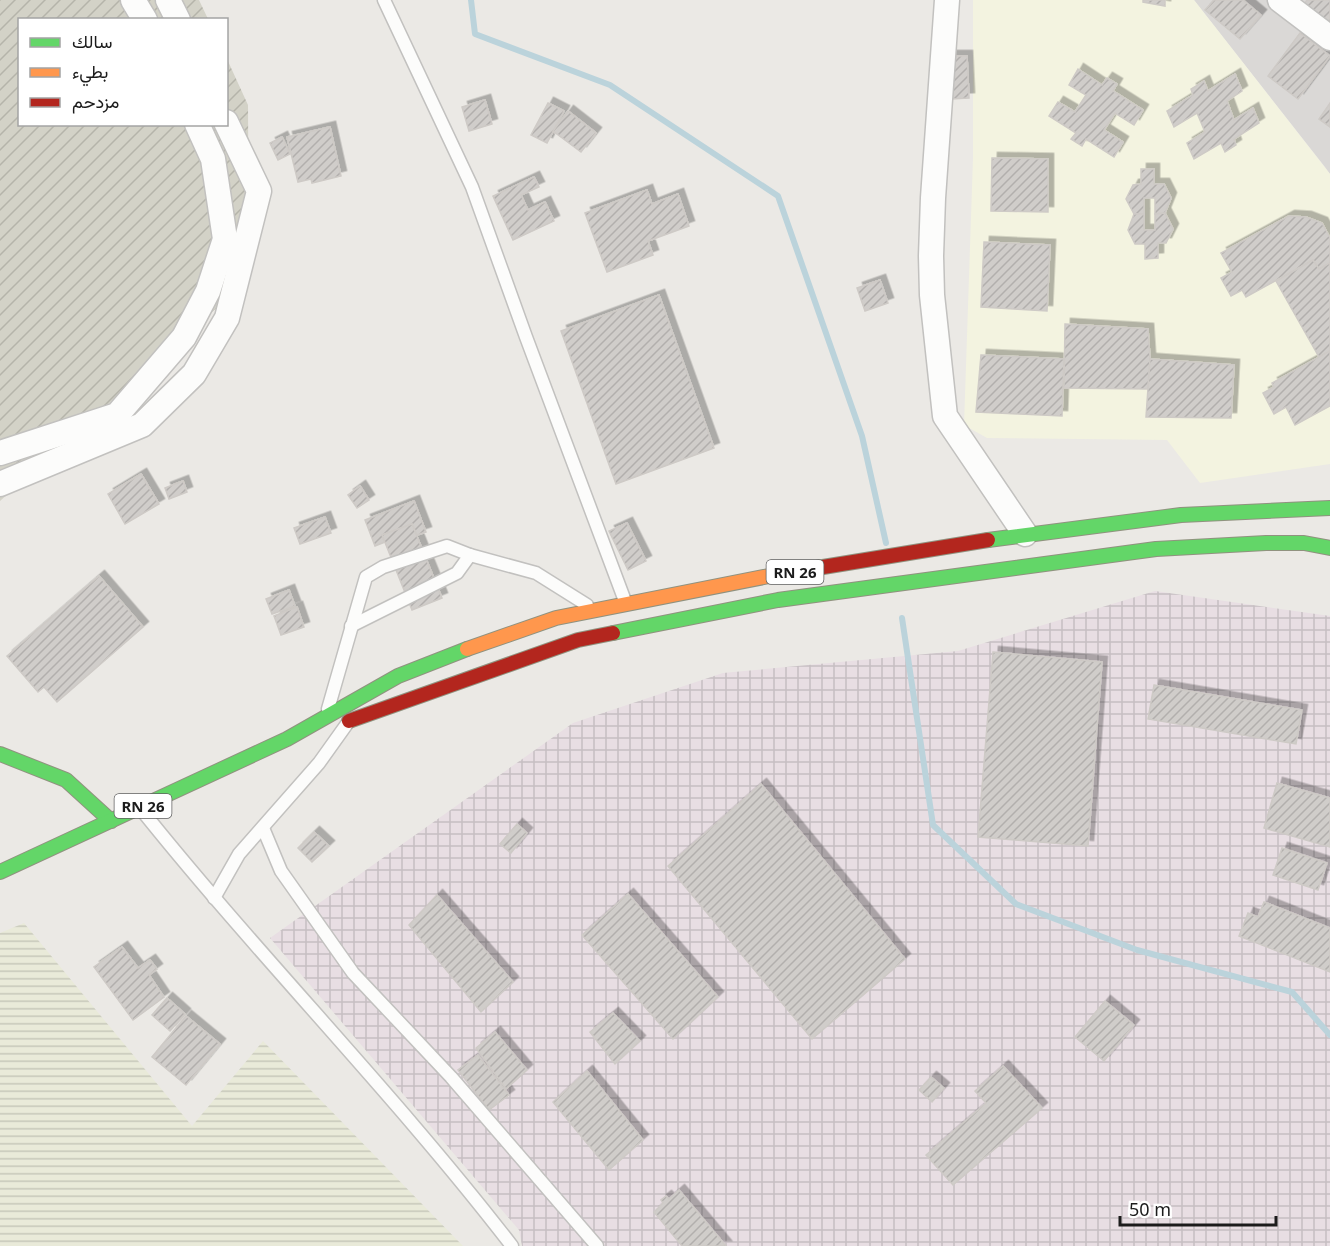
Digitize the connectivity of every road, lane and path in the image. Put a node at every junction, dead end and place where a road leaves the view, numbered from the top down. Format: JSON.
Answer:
{"nodes":[{"id":1,"x":133,"y":0,"type":"edge"},
{"id":2,"x":168,"y":0,"type":"edge"},
{"id":3,"x":384,"y":0,"type":"edge"},
{"id":4,"x":947,"y":0,"type":"edge"},
{"id":5,"x":1280,"y":0,"type":"edge"},
{"id":6,"x":144,"y":18,"type":"edge"},
{"id":7,"x":177,"y":18,"type":"edge"},
{"id":8,"x":1330,"y":38,"type":"edge"},
{"id":9,"x":199,"y":126,"type":"edge"},
{"id":10,"x":228,"y":126,"type":"edge"},
{"id":11,"x":0,"y":453,"type":"edge"},
{"id":12,"x":0,"y":484,"type":"edge"},
{"id":13,"x":1330,"y":508,"type":"edge"},
{"id":14,"x":1025,"y":534,"type":"junction"},
{"id":15,"x":1330,"y":548,"type":"edge"},
{"id":16,"x":470,"y":555,"type":"junction"},
{"id":17,"x":626,"y":605,"type":"junction"},
{"id":18,"x":596,"y":610,"type":"junction"},
{"id":19,"x":351,"y":626,"type":"junction"},
{"id":20,"x":326,"y":717,"type":"junction"},
{"id":21,"x":349,"y":721,"type":"junction"},
{"id":22,"x":286,"y":739,"type":"junction"},
{"id":23,"x":0,"y":754,"type":"edge"},
{"id":24,"x":140,"y":807,"type":"junction"},
{"id":25,"x":111,"y":820,"type":"junction"},
{"id":26,"x":263,"y":828,"type":"junction"},
{"id":27,"x":0,"y":873,"type":"edge"},
{"id":28,"x":214,"y":898,"type":"junction"},
{"id":29,"x":512,"y":1246,"type":"edge"},
{"id":30,"x":597,"y":1246,"type":"edge"}],
"edges":[{"from":1,"to":6,"type":"street"},
{"from":2,"to":7,"type":"street"},
{"from":3,"to":17,"type":"lane"},
{"from":4,"to":14,"type":"street"},
{"from":5,"to":8,"type":"street"},
{"from":9,"to":11,"type":"street"},
{"from":10,"to":12,"type":"street"},
{"from":13,"to":14,"type":"main road","number":"RN 26"},
{"from":14,"to":17,"type":"main road","number":"RN 26"},
{"from":15,"to":21,"type":"main road","number":"RN 26"},
{"from":16,"to":18,"type":"lane"},
{"from":16,"to":19,"type":"lane"},
{"from":16,"to":19,"type":"lane"},
{"from":17,"to":18,"type":"main road","number":"RN 26"},
{"from":18,"to":20,"type":"main road","number":"RN 26"},
{"from":19,"to":20,"type":"lane"},
{"from":20,"to":22,"type":"main road","number":"RN 26"},
{"from":21,"to":22,"type":"main road","number":"RN 26"},
{"from":21,"to":26,"type":"lane"},
{"from":22,"to":24,"type":"main road","number":"RN 26"},
{"from":23,"to":25,"type":"main road"},
{"from":24,"to":25,"type":"main road","number":"RN 26"},
{"from":24,"to":28,"type":"lane"},
{"from":25,"to":27,"type":"main road","number":"RN 26"},
{"from":26,"to":28,"type":"lane"},
{"from":26,"to":30,"type":"lane"},
{"from":28,"to":29,"type":"lane"}]}
